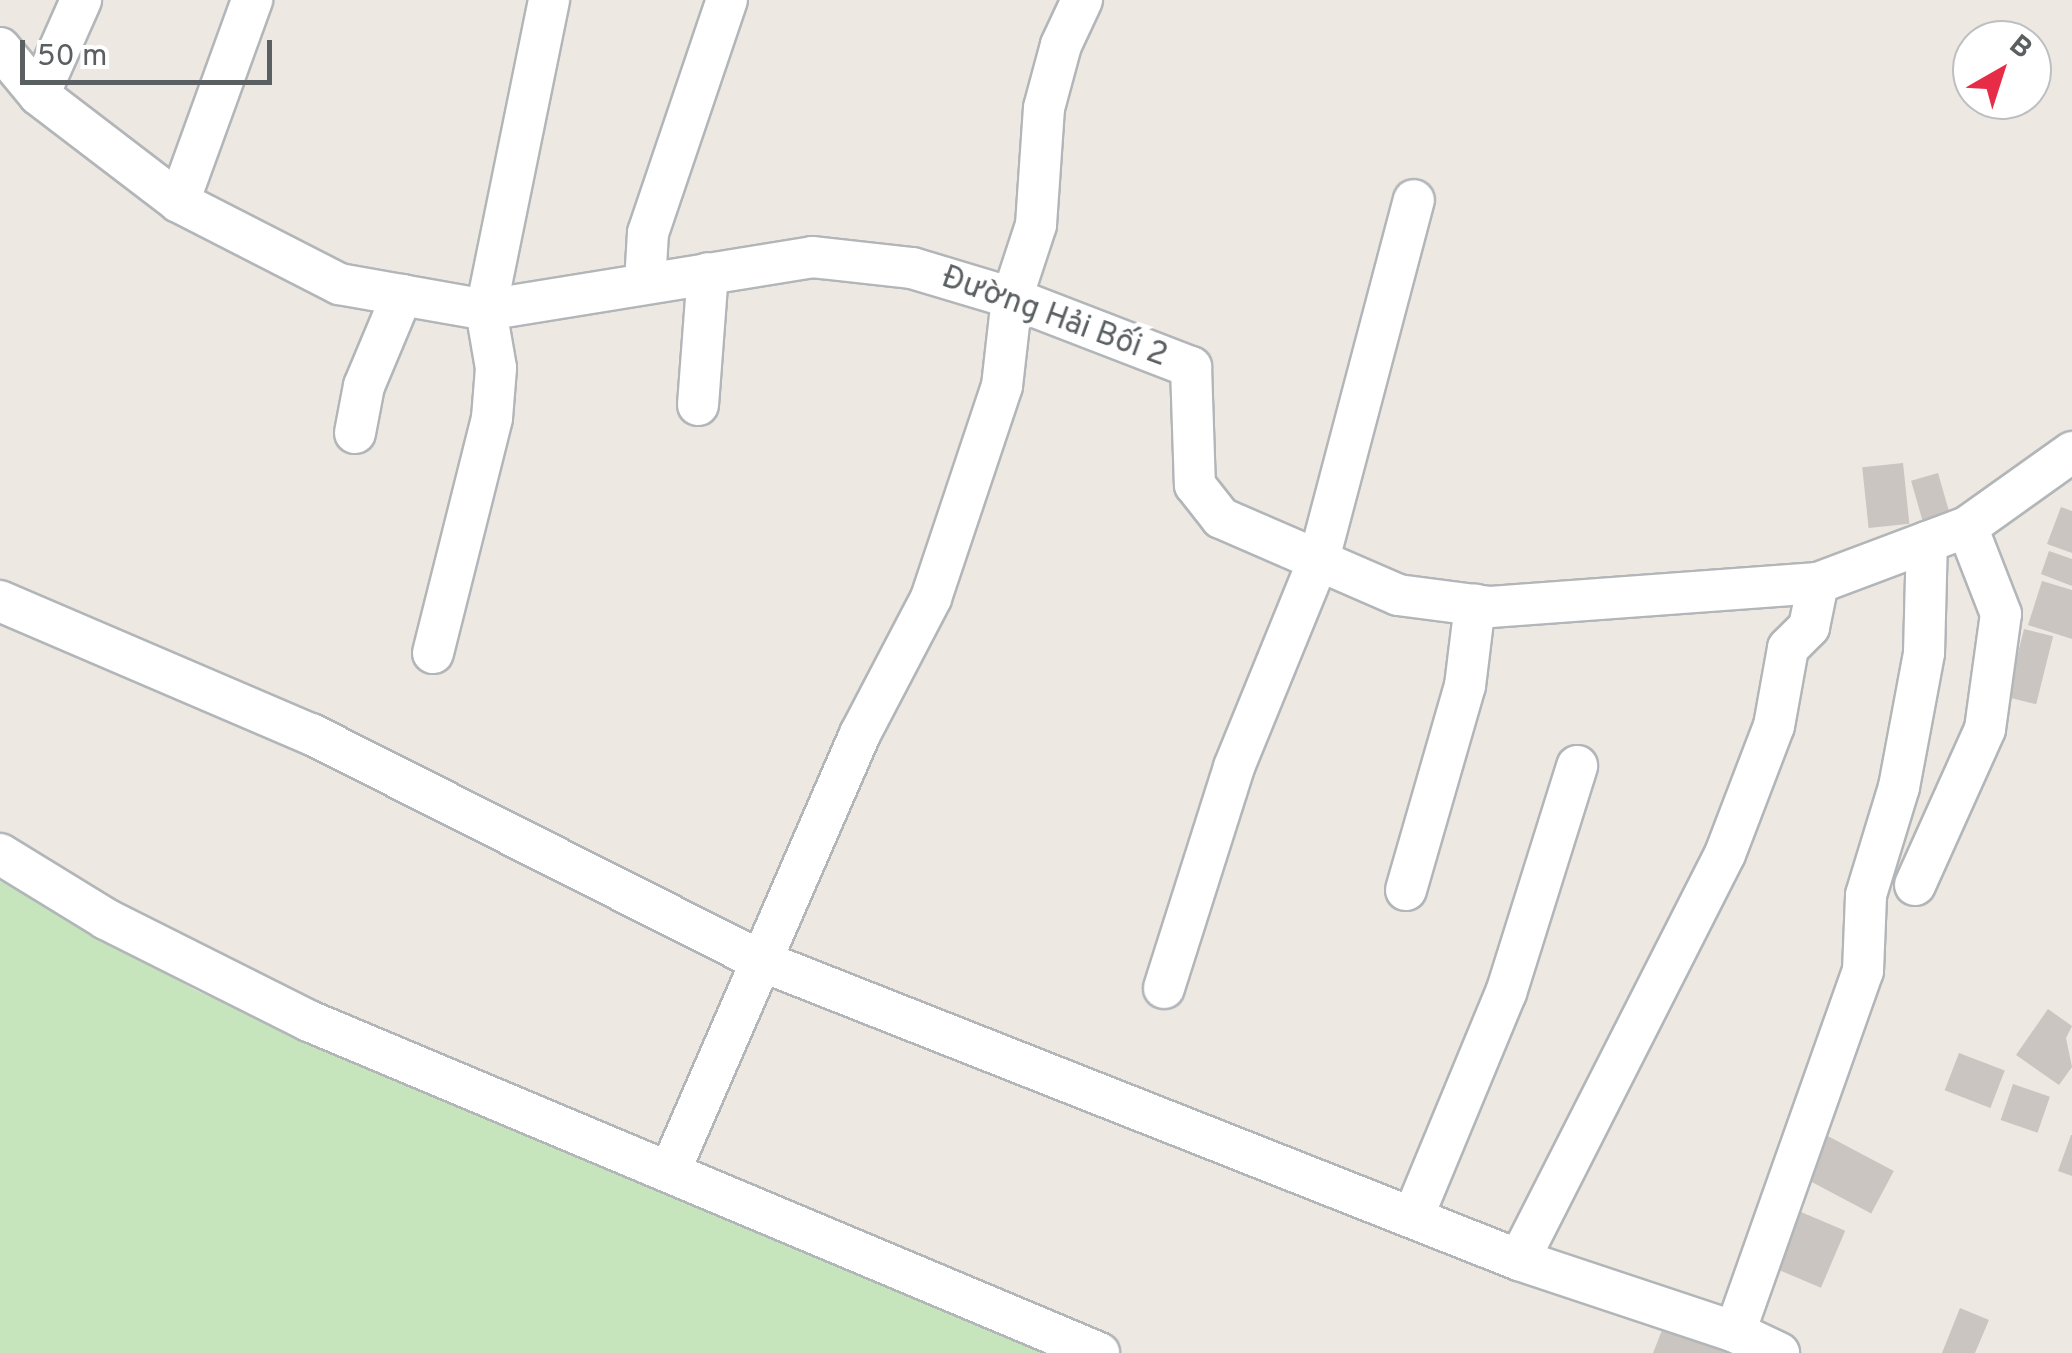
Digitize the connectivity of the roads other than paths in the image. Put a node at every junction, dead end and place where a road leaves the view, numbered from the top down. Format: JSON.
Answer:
{"nodes":[{"id":1,"x":80,"y":0,"type":"edge"},
{"id":2,"x":252,"y":0,"type":"edge"},
{"id":3,"x":549,"y":0,"type":"edge"},
{"id":4,"x":726,"y":0,"type":"edge"},
{"id":5,"x":1082,"y":0,"type":"edge"},
{"id":6,"x":2,"y":54,"type":"edge"},
{"id":7,"x":38,"y":95,"type":"junction"},
{"id":8,"x":1414,"y":200,"type":"dead end"},
{"id":9,"x":180,"y":202,"type":"junction"},
{"id":10,"x":708,"y":273,"type":"junction"},
{"id":11,"x":645,"y":283,"type":"junction"},
{"id":12,"x":402,"y":295,"type":"junction"},
{"id":13,"x":1012,"y":298,"type":"junction"},
{"id":14,"x":486,"y":310,"type":"junction"},
{"id":15,"x":698,"y":405,"type":"dead end"},
{"id":16,"x":355,"y":433,"type":"dead end"},
{"id":17,"x":2072,"y":452,"type":"edge"},
{"id":18,"x":1967,"y":527,"type":"junction"},
{"id":19,"x":1926,"y":542,"type":"junction"},
{"id":20,"x":1319,"y":560,"type":"junction"},
{"id":21,"x":1818,"y":583,"type":"junction"},
{"id":22,"x":0,"y":602,"type":"edge"},
{"id":23,"x":1475,"y":605,"type":"junction"},
{"id":24,"x":433,"y":653,"type":"dead end"},
{"id":25,"x":1577,"y":766,"type":"dead end"},
{"id":26,"x":0,"y":854,"type":"edge"},
{"id":27,"x":1915,"y":886,"type":"dead end"},
{"id":28,"x":1406,"y":890,"type":"dead end"},
{"id":29,"x":759,"y":960,"type":"junction"},
{"id":30,"x":1164,"y":988,"type":"dead end"},
{"id":31,"x":670,"y":1171,"type":"junction"},
{"id":32,"x":1413,"y":1217,"type":"junction"},
{"id":33,"x":1519,"y":1260,"type":"junction"},
{"id":34,"x":1735,"y":1332,"type":"junction"},
{"id":35,"x":1099,"y":1353,"type":"edge"},
{"id":36,"x":1780,"y":1353,"type":"edge"}],
"edges":[{"from":1,"to":7,"type":"street"},
{"from":2,"to":9,"type":"street"},
{"from":3,"to":14,"type":"street"},
{"from":4,"to":11,"type":"street"},
{"from":5,"to":13,"type":"street"},
{"from":6,"to":7,"type":"street","name":"Đường Hải Bối 2"},
{"from":7,"to":9,"type":"street","name":"Đường Hải Bối 2"},
{"from":8,"to":20,"type":"street"},
{"from":9,"to":12,"type":"street","name":"Đường Hải Bối 2"},
{"from":10,"to":11,"type":"street","name":"Đường Hải Bối 2"},
{"from":10,"to":13,"type":"street","name":"Đường Hải Bối 2"},
{"from":10,"to":15,"type":"street"},
{"from":11,"to":14,"type":"street","name":"Đường Hải Bối 2"},
{"from":12,"to":14,"type":"street","name":"Đường Hải Bối 2"},
{"from":12,"to":16,"type":"street"},
{"from":13,"to":20,"type":"street","name":"Đường Hải Bối 2"},
{"from":13,"to":29,"type":"street"},
{"from":14,"to":24,"type":"street"},
{"from":17,"to":18,"type":"street","name":"Đường Hải Bối 2"},
{"from":18,"to":19,"type":"street","name":"Đường Hải Bối 2"},
{"from":18,"to":27,"type":"street"},
{"from":19,"to":21,"type":"street","name":"Đường Hải Bối 2"},
{"from":19,"to":34,"type":"street"},
{"from":20,"to":23,"type":"street","name":"Đường Hải Bối 2"},
{"from":20,"to":30,"type":"street"},
{"from":21,"to":23,"type":"street","name":"Đường Hải Bối 2"},
{"from":21,"to":33,"type":"street"},
{"from":22,"to":29,"type":"street"},
{"from":23,"to":28,"type":"street"},
{"from":25,"to":32,"type":"street"},
{"from":26,"to":31,"type":"street"},
{"from":29,"to":31,"type":"street"},
{"from":29,"to":32,"type":"street"},
{"from":31,"to":35,"type":"street"},
{"from":32,"to":33,"type":"street"},
{"from":33,"to":34,"type":"street"},
{"from":34,"to":36,"type":"street"}]}
